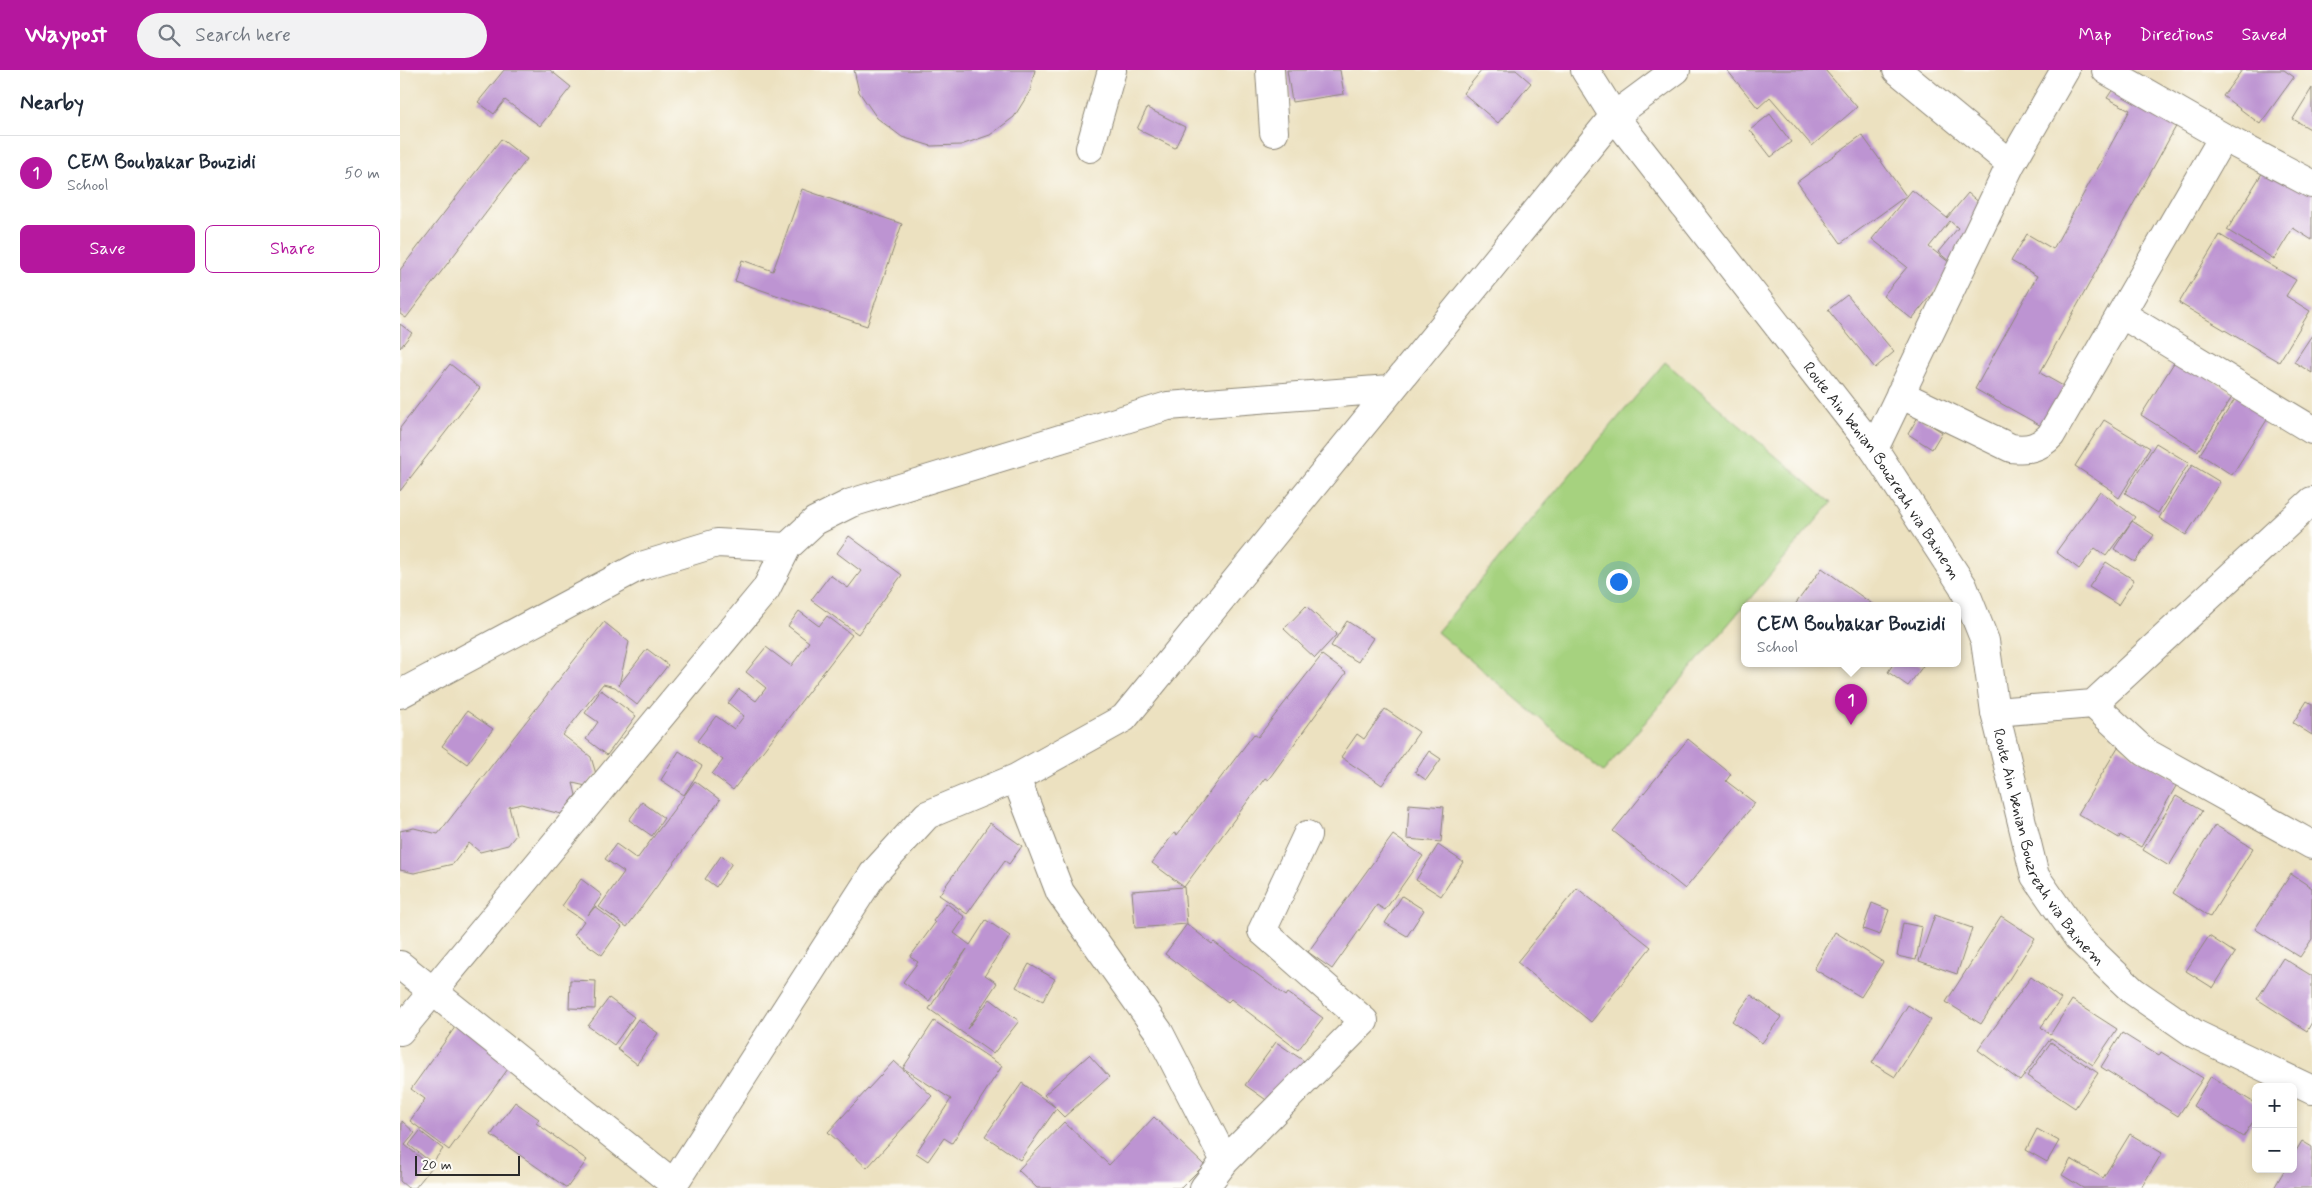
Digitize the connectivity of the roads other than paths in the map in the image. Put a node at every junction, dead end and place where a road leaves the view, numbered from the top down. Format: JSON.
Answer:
{"nodes":[{"id":1,"x":1112,"y":70,"type":"edge"},
{"id":2,"x":1270,"y":70,"type":"edge"},
{"id":3,"x":1585,"y":70,"type":"edge"},
{"id":4,"x":1676,"y":70,"type":"edge"},
{"id":5,"x":1897,"y":70,"type":"edge"},
{"id":6,"x":2065,"y":70,"type":"edge"},
{"id":7,"x":2106,"y":70,"type":"edge"},
{"id":8,"x":1614,"y":116,"type":"junction"},
{"id":9,"x":1274,"y":132,"type":"dead end"},
{"id":10,"x":2223,"y":138,"type":"junction"},
{"id":11,"x":1090,"y":148,"type":"dead end"},
{"id":12,"x":2010,"y":164,"type":"junction"},
{"id":13,"x":2312,"y":184,"type":"edge"},
{"id":14,"x":2121,"y":314,"type":"junction"},
{"id":15,"x":1390,"y":389,"type":"junction"},
{"id":16,"x":1900,"y":394,"type":"junction"},
{"id":17,"x":2312,"y":430,"type":"edge"},
{"id":18,"x":1874,"y":449,"type":"junction"},
{"id":19,"x":2312,"y":501,"type":"edge"},
{"id":20,"x":788,"y":547,"type":"junction"},
{"id":21,"x":400,"y":694,"type":"edge"},
{"id":22,"x":2093,"y":704,"type":"junction"},
{"id":23,"x":1995,"y":712,"type":"junction"},
{"id":24,"x":1016,"y":778,"type":"junction"},
{"id":25,"x":1307,"y":835,"type":"dead end"},
{"id":26,"x":2312,"y":845,"type":"edge"},
{"id":27,"x":400,"y":965,"type":"edge"},
{"id":28,"x":433,"y":990,"type":"junction"},
{"id":29,"x":400,"y":1031,"type":"edge"},
{"id":30,"x":2312,"y":1090,"type":"edge"},
{"id":31,"x":1225,"y":1161,"type":"junction"},
{"id":32,"x":672,"y":1186,"type":"edge"},
{"id":33,"x":1204,"y":1188,"type":"edge"}],
"edges":[{"from":1,"to":11,"type":"street"},
{"from":2,"to":9,"type":"street"},
{"from":3,"to":8,"type":"street","name":"Route Ain benian Bouzreah via Bainem"},
{"from":4,"to":8,"type":"street"},
{"from":5,"to":12,"type":"street"},
{"from":6,"to":12,"type":"street"},
{"from":7,"to":10,"type":"street"},
{"from":8,"to":15,"type":"street"},
{"from":8,"to":18,"type":"street","name":"Route Ain benian Bouzreah via Bainem"},
{"from":10,"to":13,"type":"street"},
{"from":10,"to":14,"type":"street"},
{"from":12,"to":16,"type":"street"},
{"from":14,"to":16,"type":"street"},
{"from":14,"to":17,"type":"street"},
{"from":15,"to":20,"type":"street"},
{"from":15,"to":24,"type":"street"},
{"from":16,"to":18,"type":"street"},
{"from":18,"to":23,"type":"street","name":"Route Ain benian Bouzreah via Bainem"},
{"from":19,"to":22,"type":"street"},
{"from":20,"to":21,"type":"street"},
{"from":20,"to":28,"type":"street"},
{"from":22,"to":23,"type":"street"},
{"from":22,"to":26,"type":"street"},
{"from":23,"to":30,"type":"street","name":"Route Ain benian Bouzreah via Bainem"},
{"from":24,"to":31,"type":"street"},
{"from":24,"to":32,"type":"street"},
{"from":25,"to":31,"type":"street"},
{"from":27,"to":28,"type":"street"},
{"from":28,"to":29,"type":"street"},
{"from":28,"to":32,"type":"street"},
{"from":31,"to":33,"type":"street"}]}
